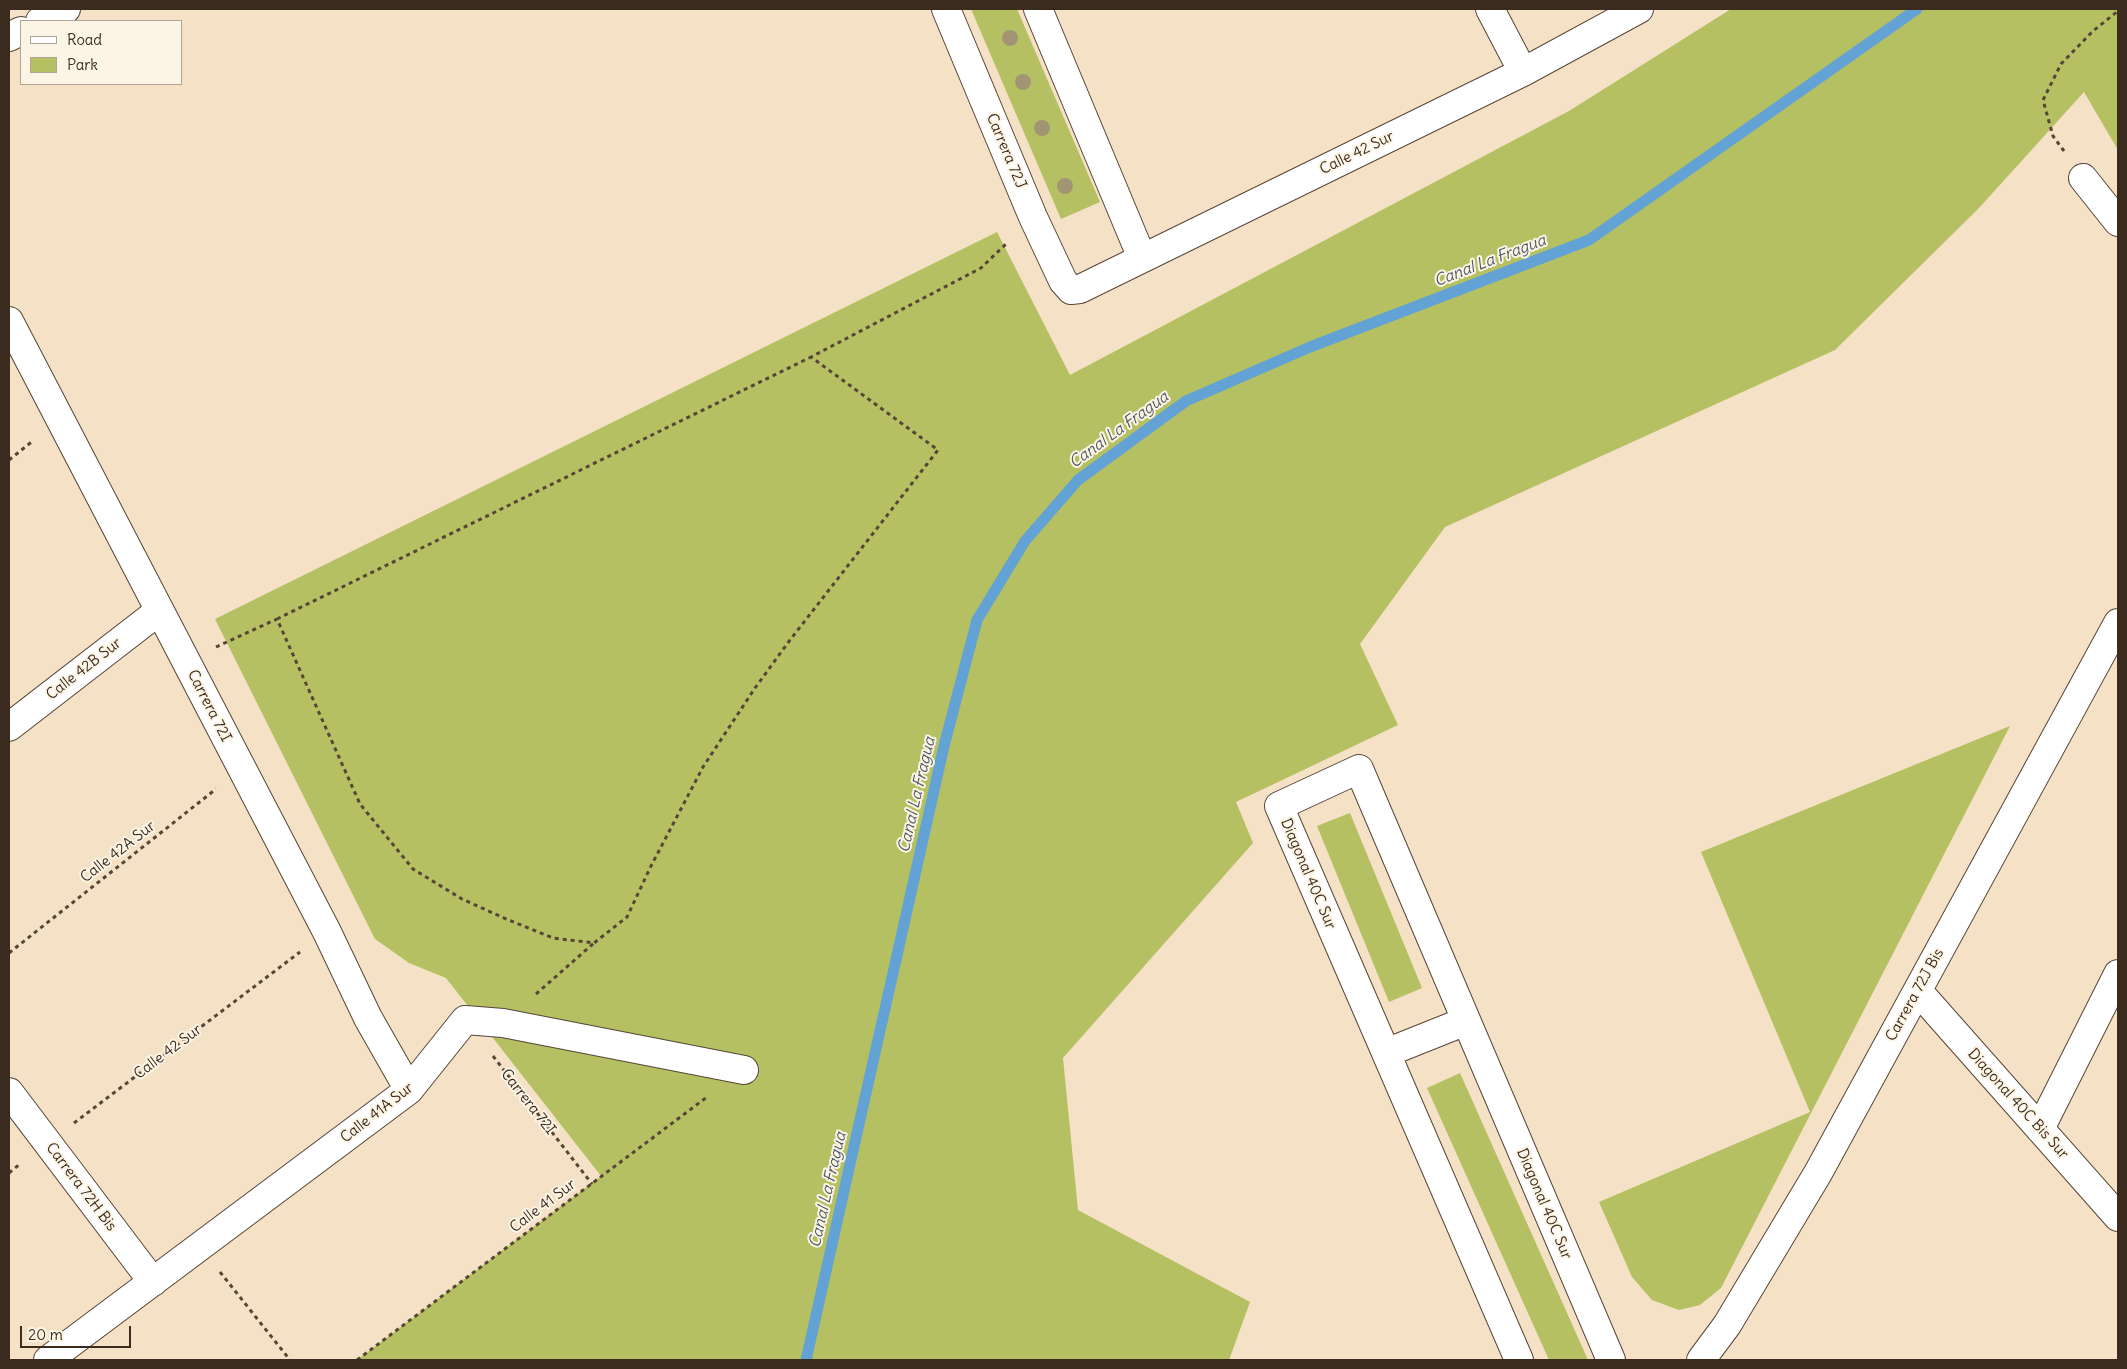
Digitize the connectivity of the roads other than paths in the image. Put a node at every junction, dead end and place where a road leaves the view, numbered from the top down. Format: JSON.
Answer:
{"nodes":[{"id":1,"x":66,"y":9,"type":"edge"},
{"id":2,"x":946,"y":9,"type":"edge"},
{"id":3,"x":1038,"y":9,"type":"edge"},
{"id":4,"x":1490,"y":9,"type":"edge"},
{"id":5,"x":1639,"y":9,"type":"edge"},
{"id":6,"x":42,"y":20,"type":"edge"},
{"id":7,"x":1523,"y":72,"type":"junction"},
{"id":8,"x":2084,"y":178,"type":"road end"},
{"id":9,"x":2118,"y":222,"type":"edge"},
{"id":10,"x":1142,"y":258,"type":"junction"},
{"id":11,"x":1071,"y":290,"type":"joint"},
{"id":12,"x":9,"y":321,"type":"edge"},
{"id":13,"x":159,"y":611,"type":"junction"},
{"id":14,"x":2118,"y":623,"type":"edge"},
{"id":15,"x":9,"y":727,"type":"edge"},
{"id":16,"x":2118,"y":974,"type":"edge"},
{"id":17,"x":1918,"y":991,"type":"junction"},
{"id":18,"x":1466,"y":1021,"type":"junction"},
{"id":19,"x":1386,"y":1053,"type":"junction"},
{"id":20,"x":744,"y":1070,"type":"road end"},
{"id":21,"x":409,"y":1090,"type":"junction"},
{"id":22,"x":9,"y":1092,"type":"edge"},
{"id":23,"x":2040,"y":1130,"type":"junction"},
{"id":24,"x":2118,"y":1217,"type":"edge"},
{"id":25,"x":152,"y":1282,"type":"junction"},
{"id":26,"x":48,"y":1360,"type":"edge"},
{"id":27,"x":1519,"y":1360,"type":"edge"},
{"id":28,"x":1611,"y":1360,"type":"edge"},
{"id":29,"x":1701,"y":1360,"type":"edge"}],
"edges":[{"from":1,"to":6,"type":"street"},
{"from":2,"to":11,"type":"street","name":"Carrera 72J"},
{"from":3,"to":10,"type":"street"},
{"from":4,"to":7,"type":"street"},
{"from":5,"to":7,"type":"street","name":"Calle 42 Sur"},
{"from":7,"to":10,"type":"street","name":"Calle 42 Sur"},
{"from":8,"to":9,"type":"street"},
{"from":10,"to":11,"type":"street","name":"Calle 42 Sur"},
{"from":12,"to":13,"type":"street","name":"Carrera 72I"},
{"from":13,"to":15,"type":"street","name":"Calle 42B Sur"},
{"from":13,"to":21,"type":"street","name":"Carrera 72I"},
{"from":14,"to":17,"type":"street","name":"Carrera 72J Bis"},
{"from":16,"to":23,"type":"street"},
{"from":17,"to":23,"type":"street","name":"Diagonal 40C Bis Sur"},
{"from":17,"to":29,"type":"street","name":"Carrera 72J Bis"},
{"from":18,"to":19,"type":"street"},
{"from":18,"to":19,"type":"street","name":"Diagonal 40C Sur"},
{"from":18,"to":28,"type":"street","name":"Diagonal 40C Sur"},
{"from":19,"to":27,"type":"street","name":"Diagonal 40C Sur"},
{"from":20,"to":21,"type":"street","name":"Calle 41A Sur"},
{"from":21,"to":25,"type":"street","name":"Calle 41A Sur"},
{"from":22,"to":25,"type":"street","name":"Carrera 72H Bis"},
{"from":23,"to":24,"type":"street","name":"Diagonal 40C Bis Sur"},
{"from":25,"to":26,"type":"street","name":"Calle 41A Sur"}]}
